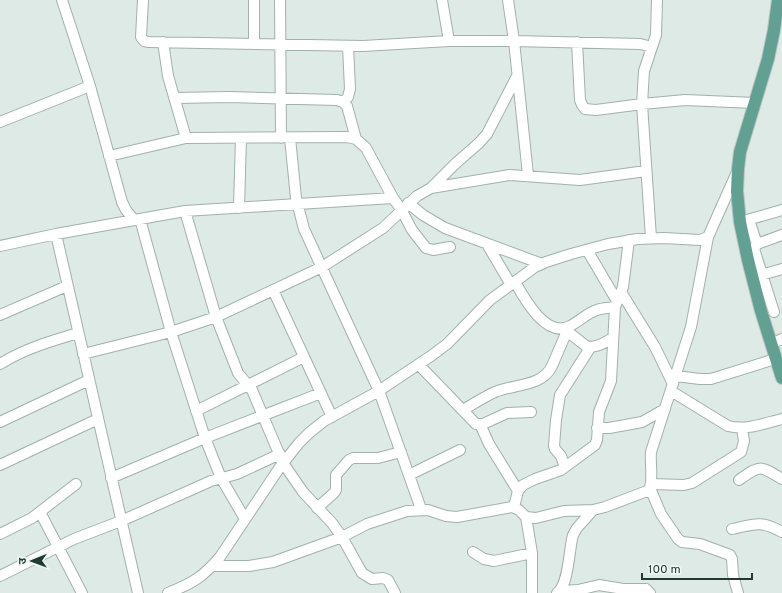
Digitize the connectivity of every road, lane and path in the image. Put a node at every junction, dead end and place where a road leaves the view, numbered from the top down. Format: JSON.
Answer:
{"nodes":[{"id":1,"x":62,"y":0,"type":"edge"},
{"id":2,"x":143,"y":0,"type":"edge"},
{"id":3,"x":254,"y":0,"type":"edge"},
{"id":4,"x":280,"y":0,"type":"edge"},
{"id":5,"x":442,"y":0,"type":"edge"},
{"id":6,"x":508,"y":0,"type":"edge"},
{"id":7,"x":657,"y":0,"type":"edge"},
{"id":8,"x":778,"y":0,"type":"edge"},
{"id":9,"x":778,"y":30,"type":"edge"},
{"id":10,"x":449,"y":41,"type":"junction"},
{"id":11,"x":514,"y":41,"type":"junction"},
{"id":12,"x":163,"y":42,"type":"junction"},
{"id":13,"x":577,"y":42,"type":"junction"},
{"id":14,"x":254,"y":44,"type":"junction"},
{"id":15,"x":280,"y":44,"type":"junction"},
{"id":16,"x":348,"y":46,"type":"junction"},
{"id":17,"x":652,"y":47,"type":"junction"},
{"id":18,"x":517,"y":76,"type":"junction"},
{"id":19,"x":90,"y":86,"type":"junction"},
{"id":20,"x":176,"y":98,"type":"junction"},
{"id":21,"x":280,"y":98,"type":"junction"},
{"id":22,"x":343,"y":102,"type":"junction"},
{"id":23,"x":754,"y":103,"type":"junction"},
{"id":24,"x":642,"y":104,"type":"junction"},
{"id":25,"x":0,"y":122,"type":"edge"},
{"id":26,"x":186,"y":138,"type":"junction"},
{"id":27,"x":241,"y":138,"type":"junction"},
{"id":28,"x":286,"y":138,"type":"junction"},
{"id":29,"x":356,"y":138,"type":"junction"},
{"id":30,"x":109,"y":156,"type":"junction"},
{"id":31,"x":738,"y":169,"type":"junction"},
{"id":32,"x":646,"y":172,"type":"junction"},
{"id":33,"x":528,"y":175,"type":"junction"},
{"id":34,"x":431,"y":188,"type":"junction"},
{"id":35,"x":393,"y":198,"type":"junction"},
{"id":36,"x":298,"y":204,"type":"junction"},
{"id":37,"x":405,"y":206,"type":"junction"},
{"id":38,"x":239,"y":208,"type":"junction"},
{"id":39,"x":782,"y":210,"type":"edge"},
{"id":40,"x":185,"y":211,"type":"junction"},
{"id":41,"x":137,"y":220,"type":"junction"},
{"id":42,"x":744,"y":221,"type":"junction"},
{"id":43,"x":56,"y":234,"type":"junction"},
{"id":44,"x":782,"y":235,"type":"edge"},
{"id":45,"x":708,"y":237,"type":"junction"},
{"id":46,"x":651,"y":238,"type":"junction"},
{"id":47,"x":629,"y":240,"type":"junction"},
{"id":48,"x":487,"y":244,"type":"junction"},
{"id":49,"x":757,"y":244,"type":"junction"},
{"id":50,"x":0,"y":246,"type":"edge"},
{"id":51,"x":450,"y":247,"type":"dead end"},
{"id":52,"x":587,"y":250,"type":"junction"},
{"id":53,"x":542,"y":264,"type":"junction"},
{"id":54,"x":322,"y":267,"type":"junction"},
{"id":55,"x":782,"y":269,"type":"edge"},
{"id":56,"x":761,"y":275,"type":"junction"},
{"id":57,"x":513,"y":283,"type":"junction"},
{"id":58,"x":67,"y":286,"type":"junction"},
{"id":59,"x":273,"y":290,"type":"junction"},
{"id":60,"x":618,"y":300,"type":"junction"},
{"id":61,"x":774,"y":312,"type":"dead end"},
{"id":62,"x":0,"y":314,"type":"edge"},
{"id":63,"x":216,"y":317,"type":"junction"},
{"id":64,"x":565,"y":330,"type":"junction"},
{"id":65,"x":171,"y":332,"type":"junction"},
{"id":66,"x":78,"y":333,"type":"junction"},
{"id":67,"x":613,"y":338,"type":"junction"},
{"id":68,"x":777,"y":342,"type":"edge"},
{"id":69,"x":590,"y":348,"type":"junction"},
{"id":70,"x":83,"y":354,"type":"junction"},
{"id":71,"x":304,"y":357,"type":"junction"},
{"id":72,"x":775,"y":359,"type":"junction"},
{"id":73,"x":0,"y":364,"type":"edge"},
{"id":74,"x":419,"y":365,"type":"junction"},
{"id":75,"x":782,"y":378,"type":"edge"},
{"id":76,"x":89,"y":380,"type":"junction"},
{"id":77,"x":673,"y":383,"type":"junction"},
{"id":78,"x":248,"y":384,"type":"junction"},
{"id":79,"x":379,"y":391,"type":"junction"},
{"id":80,"x":321,"y":393,"type":"junction"},
{"id":81,"x":665,"y":409,"type":"junction"},
{"id":82,"x":463,"y":410,"type":"junction"},
{"id":83,"x":196,"y":411,"type":"junction"},
{"id":84,"x":531,"y":412,"type":"dead end"},
{"id":85,"x":263,"y":415,"type":"junction"},
{"id":86,"x":332,"y":417,"type":"junction"},
{"id":87,"x":98,"y":419,"type":"junction"},
{"id":88,"x":782,"y":419,"type":"edge"},
{"id":89,"x":0,"y":422,"type":"edge"},
{"id":90,"x":480,"y":424,"type":"junction"},
{"id":91,"x":597,"y":428,"type":"junction"},
{"id":92,"x":742,"y":428,"type":"junction"},
{"id":93,"x":205,"y":438,"type":"junction"},
{"id":94,"x":460,"y":450,"type":"dead end"},
{"id":95,"x":401,"y":452,"type":"junction"},
{"id":96,"x":282,"y":459,"type":"junction"},
{"id":97,"x":0,"y":465,"type":"edge"},
{"id":98,"x":565,"y":467,"type":"junction"},
{"id":99,"x":410,"y":475,"type":"junction"},
{"id":100,"x":111,"y":478,"type":"junction"},
{"id":101,"x":221,"y":478,"type":"junction"},
{"id":102,"x":782,"y":478,"type":"edge"},
{"id":103,"x":738,"y":480,"type":"dead end"},
{"id":104,"x":76,"y":484,"type":"dead end"},
{"id":105,"x":651,"y":486,"type":"junction"},
{"id":106,"x":518,"y":491,"type":"junction"},
{"id":107,"x":514,"y":507,"type":"junction"},
{"id":108,"x":317,"y":508,"type":"junction"},
{"id":109,"x":421,"y":509,"type":"junction"},
{"id":110,"x":593,"y":510,"type":"junction"},
{"id":111,"x":40,"y":512,"type":"junction"},
{"id":112,"x":526,"y":517,"type":"junction"},
{"id":113,"x":245,"y":519,"type":"junction"},
{"id":114,"x":121,"y":521,"type":"junction"},
{"id":115,"x":732,"y":530,"type":"dead end"},
{"id":116,"x":782,"y":532,"type":"edge"},
{"id":117,"x":0,"y":534,"type":"edge"},
{"id":118,"x":342,"y":538,"type":"junction"},
{"id":119,"x":59,"y":546,"type":"junction"},
{"id":120,"x":473,"y":552,"type":"dead end"},
{"id":121,"x":532,"y":553,"type":"junction"},
{"id":122,"x":212,"y":566,"type":"junction"},
{"id":123,"x":0,"y":576,"type":"edge"},
{"id":124,"x":558,"y":592,"type":"edge"},
{"id":125,"x":82,"y":593,"type":"edge"},
{"id":126,"x":138,"y":593,"type":"edge"},
{"id":127,"x":168,"y":593,"type":"edge"},
{"id":128,"x":395,"y":593,"type":"edge"},
{"id":129,"x":532,"y":593,"type":"edge"},
{"id":130,"x":650,"y":593,"type":"edge"},
{"id":131,"x":738,"y":593,"type":"edge"}],
"edges":[{"from":1,"to":19,"type":"street"},
{"from":2,"to":12,"type":"street"},
{"from":3,"to":14,"type":"street"},
{"from":4,"to":15,"type":"street"},
{"from":5,"to":10,"type":"street"},
{"from":6,"to":11,"type":"street"},
{"from":7,"to":17,"type":"street"},
{"from":8,"to":9,"type":"main road"},
{"from":9,"to":23,"type":"main road"},
{"from":10,"to":11,"type":"street"},
{"from":10,"to":16,"type":"street"},
{"from":11,"to":13,"type":"street"},
{"from":11,"to":18,"type":"street"},
{"from":12,"to":14,"type":"street"},
{"from":12,"to":20,"type":"street"},
{"from":13,"to":17,"type":"street"},
{"from":13,"to":24,"type":"street"},
{"from":14,"to":15,"type":"street"},
{"from":15,"to":16,"type":"street"},
{"from":15,"to":21,"type":"street"},
{"from":16,"to":22,"type":"street"},
{"from":17,"to":24,"type":"street"},
{"from":18,"to":33,"type":"street"},
{"from":18,"to":34,"type":"street"},
{"from":19,"to":25,"type":"street"},
{"from":19,"to":30,"type":"street"},
{"from":20,"to":21,"type":"street"},
{"from":20,"to":26,"type":"street"},
{"from":21,"to":22,"type":"street"},
{"from":21,"to":28,"type":"street"},
{"from":22,"to":29,"type":"street"},
{"from":23,"to":24,"type":"street"},
{"from":23,"to":31,"type":"main road"},
{"from":24,"to":32,"type":"street"},
{"from":26,"to":27,"type":"street"},
{"from":26,"to":30,"type":"street"},
{"from":27,"to":28,"type":"street"},
{"from":27,"to":38,"type":"street"},
{"from":28,"to":29,"type":"street"},
{"from":28,"to":36,"type":"street"},
{"from":29,"to":35,"type":"street"},
{"from":30,"to":41,"type":"street"},
{"from":31,"to":42,"type":"main road"},
{"from":31,"to":45,"type":"street"},
{"from":32,"to":33,"type":"street"},
{"from":32,"to":46,"type":"street"},
{"from":33,"to":34,"type":"street"},
{"from":34,"to":37,"type":"street"},
{"from":35,"to":36,"type":"street"},
{"from":35,"to":37,"type":"street"},
{"from":36,"to":38,"type":"street"},
{"from":36,"to":54,"type":"street"},
{"from":37,"to":48,"type":"street"},
{"from":37,"to":51,"type":"street"},
{"from":37,"to":54,"type":"street"},
{"from":38,"to":40,"type":"street"},
{"from":39,"to":42,"type":"street"},
{"from":40,"to":41,"type":"street"},
{"from":40,"to":63,"type":"street"},
{"from":41,"to":43,"type":"street"},
{"from":41,"to":65,"type":"street"},
{"from":42,"to":49,"type":"street"},
{"from":42,"to":68,"type":"main road"},
{"from":43,"to":50,"type":"street"},
{"from":43,"to":58,"type":"street"},
{"from":44,"to":49,"type":"street"},
{"from":45,"to":46,"type":"street"},
{"from":45,"to":77,"type":"street"},
{"from":46,"to":47,"type":"street"},
{"from":47,"to":52,"type":"street"},
{"from":47,"to":60,"type":"street"},
{"from":48,"to":53,"type":"street"},
{"from":48,"to":57,"type":"street"},
{"from":49,"to":56,"type":"street"},
{"from":52,"to":53,"type":"street"},
{"from":52,"to":60,"type":"street"},
{"from":53,"to":57,"type":"street"},
{"from":54,"to":59,"type":"street"},
{"from":54,"to":79,"type":"street"},
{"from":55,"to":56,"type":"street"},
{"from":56,"to":61,"type":"street"},
{"from":57,"to":64,"type":"street"},
{"from":57,"to":74,"type":"street"},
{"from":58,"to":62,"type":"street"},
{"from":58,"to":66,"type":"street"},
{"from":59,"to":63,"type":"street"},
{"from":59,"to":71,"type":"street"},
{"from":60,"to":64,"type":"street"},
{"from":60,"to":67,"type":"street"},
{"from":60,"to":77,"type":"street"},
{"from":63,"to":65,"type":"street"},
{"from":63,"to":78,"type":"street"},
{"from":64,"to":69,"type":"street"},
{"from":64,"to":82,"type":"street"},
{"from":65,"to":70,"type":"street"},
{"from":65,"to":83,"type":"street"},
{"from":66,"to":70,"type":"street"},
{"from":66,"to":73,"type":"street"},
{"from":67,"to":69,"type":"street"},
{"from":67,"to":91,"type":"street"},
{"from":68,"to":72,"type":"main road"},
{"from":69,"to":98,"type":"street"},
{"from":70,"to":76,"type":"street"},
{"from":71,"to":78,"type":"street"},
{"from":71,"to":80,"type":"street"},
{"from":72,"to":75,"type":"main road"},
{"from":72,"to":77,"type":"street"},
{"from":74,"to":79,"type":"street"},
{"from":74,"to":82,"type":"street"},
{"from":76,"to":87,"type":"street"},
{"from":76,"to":89,"type":"street"},
{"from":77,"to":81,"type":"street"},
{"from":77,"to":92,"type":"street"},
{"from":78,"to":83,"type":"street"},
{"from":78,"to":85,"type":"street"},
{"from":79,"to":86,"type":"street"},
{"from":79,"to":95,"type":"street"},
{"from":80,"to":85,"type":"street"},
{"from":80,"to":86,"type":"street"},
{"from":81,"to":91,"type":"street"},
{"from":81,"to":105,"type":"street"},
{"from":82,"to":90,"type":"street"},
{"from":83,"to":93,"type":"street"},
{"from":84,"to":90,"type":"street"},
{"from":85,"to":93,"type":"street"},
{"from":85,"to":96,"type":"street"},
{"from":86,"to":96,"type":"street"},
{"from":87,"to":97,"type":"street"},
{"from":87,"to":100,"type":"street"},
{"from":88,"to":92,"type":"street"},
{"from":90,"to":106,"type":"street"},
{"from":91,"to":98,"type":"street"},
{"from":92,"to":105,"type":"street"},
{"from":93,"to":100,"type":"street"},
{"from":93,"to":101,"type":"street"},
{"from":94,"to":99,"type":"street"},
{"from":95,"to":99,"type":"street"},
{"from":95,"to":108,"type":"street"},
{"from":96,"to":101,"type":"street"},
{"from":96,"to":108,"type":"street"},
{"from":96,"to":113,"type":"street"},
{"from":98,"to":106,"type":"street"},
{"from":99,"to":109,"type":"street"},
{"from":100,"to":114,"type":"street"},
{"from":101,"to":113,"type":"street"},
{"from":101,"to":114,"type":"street"},
{"from":102,"to":103,"type":"street"},
{"from":104,"to":111,"type":"street"},
{"from":105,"to":110,"type":"street"},
{"from":105,"to":131,"type":"street"},
{"from":106,"to":107,"type":"street"},
{"from":107,"to":109,"type":"street"},
{"from":107,"to":112,"type":"street"},
{"from":108,"to":118,"type":"street"},
{"from":109,"to":118,"type":"street"},
{"from":110,"to":112,"type":"street"},
{"from":110,"to":124,"type":"street"},
{"from":111,"to":117,"type":"street"},
{"from":111,"to":119,"type":"street"},
{"from":112,"to":121,"type":"street"},
{"from":113,"to":122,"type":"street"},
{"from":114,"to":119,"type":"street"},
{"from":114,"to":126,"type":"street"},
{"from":115,"to":116,"type":"street"},
{"from":118,"to":122,"type":"street"},
{"from":118,"to":128,"type":"street"},
{"from":119,"to":123,"type":"street"},
{"from":119,"to":125,"type":"street"},
{"from":120,"to":121,"type":"street"},
{"from":121,"to":129,"type":"street"},
{"from":122,"to":127,"type":"street"},
{"from":124,"to":130,"type":"street"}]}
